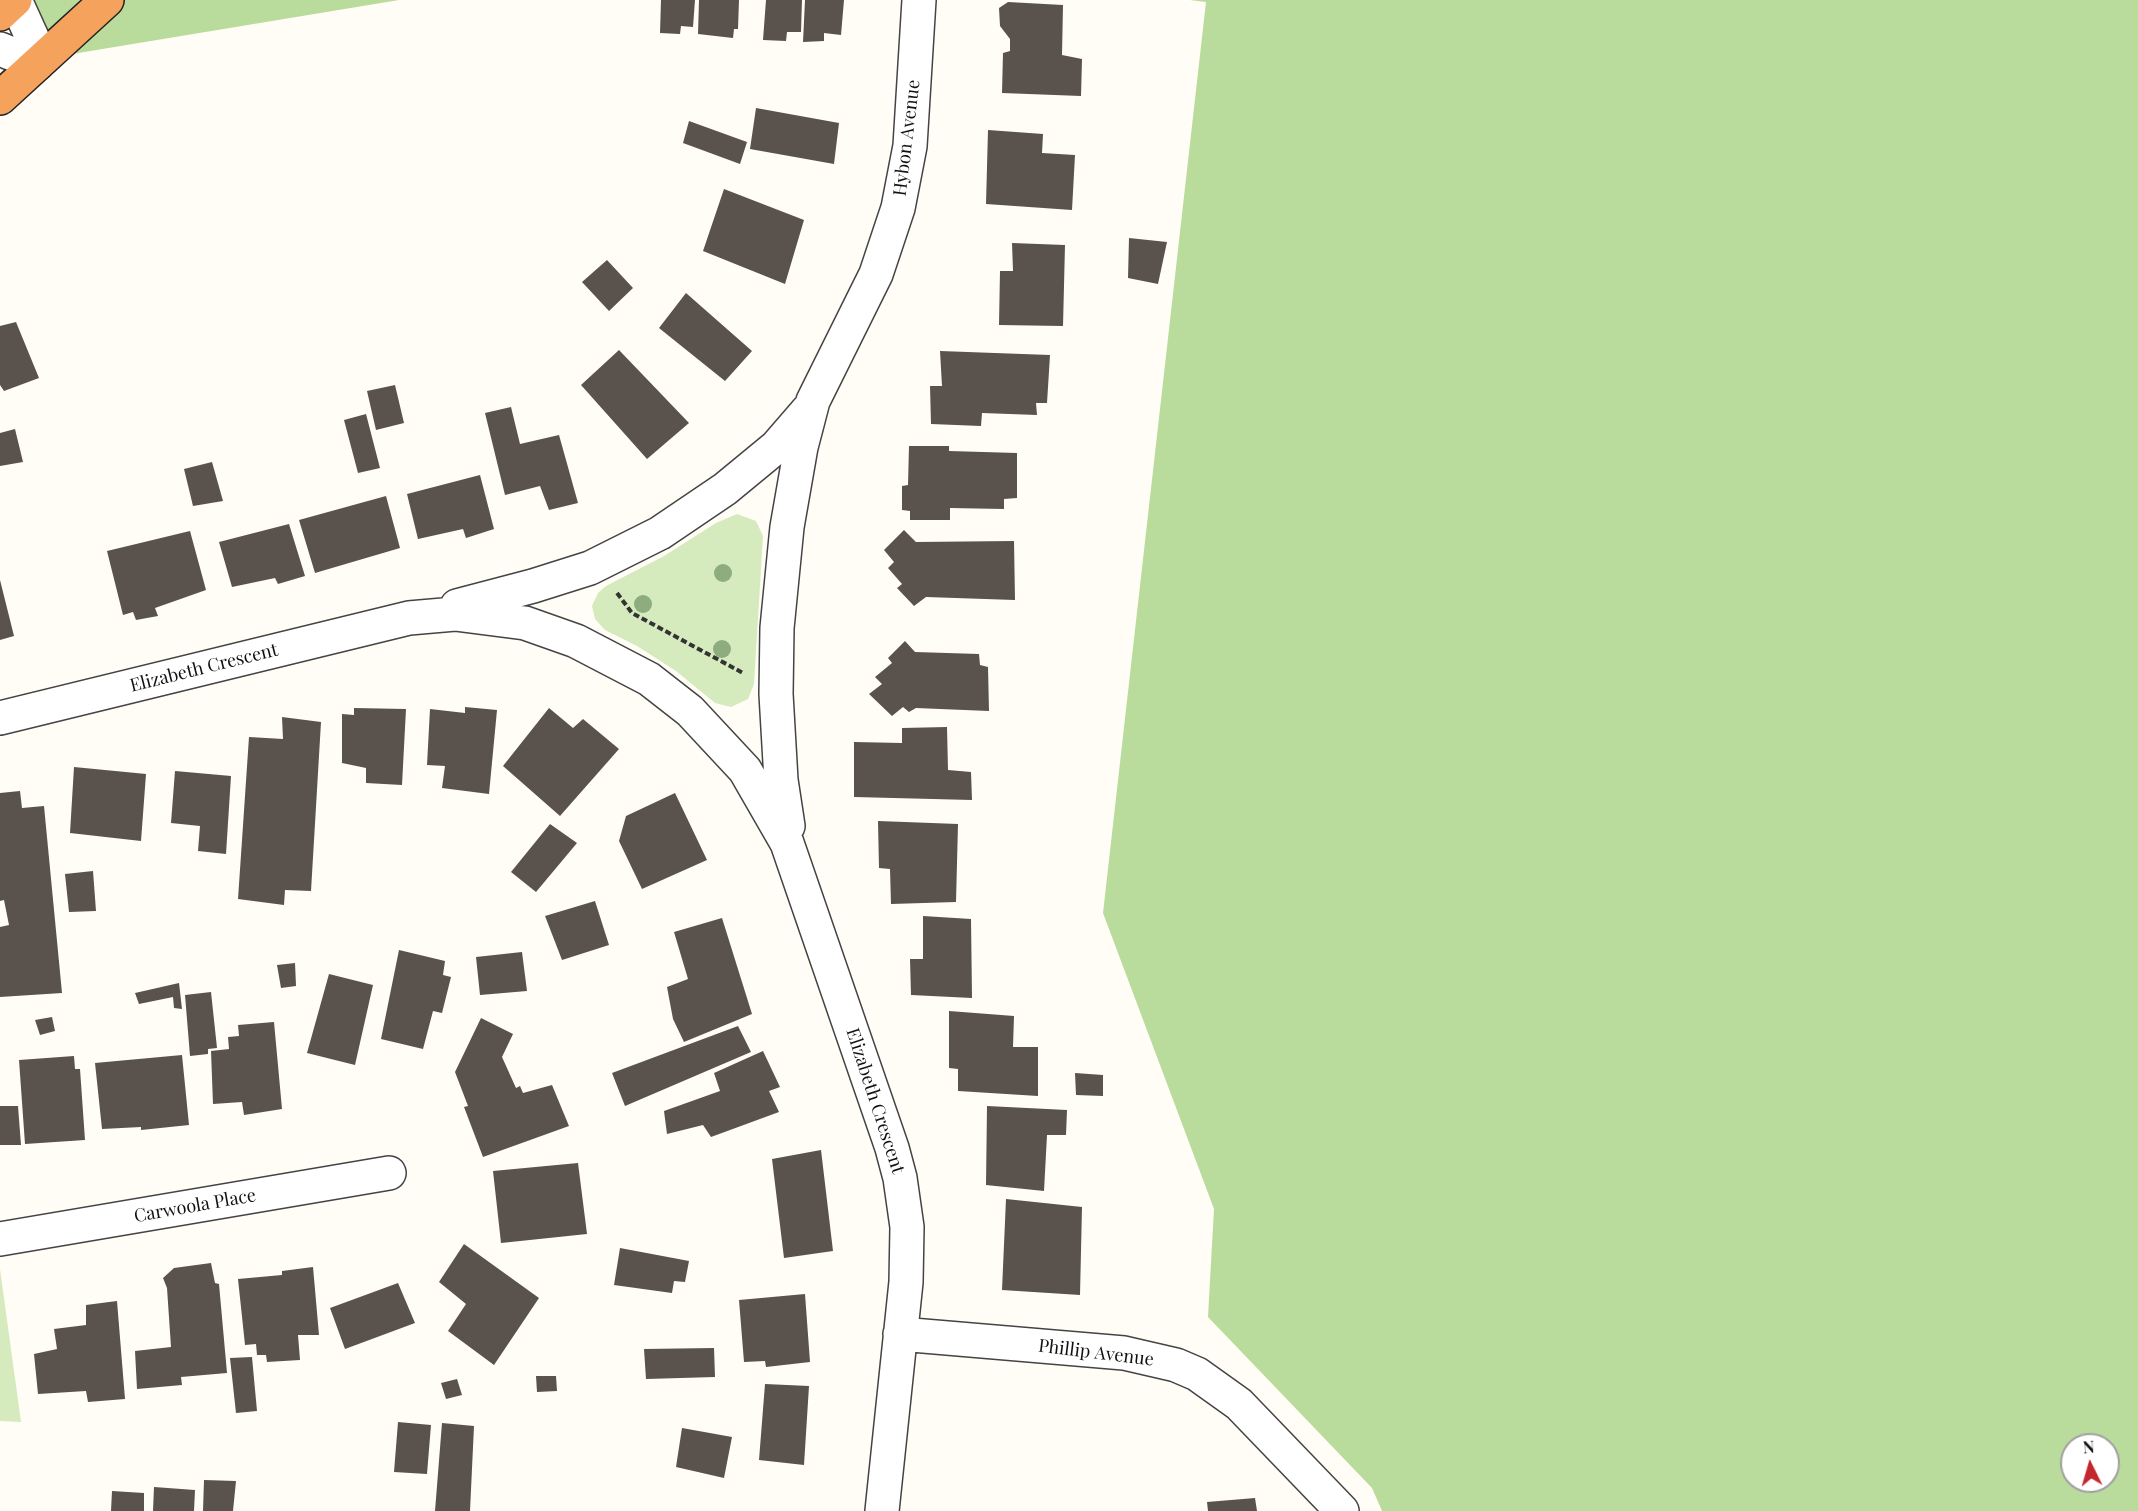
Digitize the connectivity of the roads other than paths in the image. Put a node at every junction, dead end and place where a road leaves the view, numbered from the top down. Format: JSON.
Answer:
{"nodes":[{"id":1,"x":15,"y":0,"type":"edge"},
{"id":2,"x":107,"y":0,"type":"edge"},
{"id":3,"x":919,"y":0,"type":"edge"},
{"id":4,"x":0,"y":14,"type":"edge"},
{"id":5,"x":0,"y":49,"type":"edge"},
{"id":6,"x":39,"y":61,"type":"junction"},
{"id":7,"x":0,"y":98,"type":"edge"},
{"id":8,"x":813,"y":401,"type":"junction"},
{"id":9,"x":660,"y":533,"type":"joint"},
{"id":10,"x":779,"y":605,"type":"joint"},
{"id":11,"x":409,"y":618,"type":"junction"},
{"id":12,"x":0,"y":718,"type":"edge"},
{"id":13,"x":801,"y":877,"type":"junction"},
{"id":14,"x":389,"y":1173,"type":"dead end"},
{"id":15,"x":0,"y":1239,"type":"edge"},
{"id":16,"x":900,"y":1334,"type":"junction"},
{"id":17,"x":882,"y":1511,"type":"edge"},
{"id":18,"x":1342,"y":1511,"type":"edge"}],
"edges":[{"from":1,"to":4,"type":"highway"},
{"from":1,"to":6,"type":"street"},
{"from":2,"to":6,"type":"highway"},
{"from":3,"to":8,"type":"street","name":"Hybon Avenue"},
{"from":5,"to":6,"type":"street"},
{"from":6,"to":7,"type":"highway"},
{"from":8,"to":9,"type":"street","name":"Hybon Avenue"},
{"from":8,"to":10,"type":"street","name":"Hybon Avenue"},
{"from":9,"to":11,"type":"street","name":"Elizabeth Crescent"},
{"from":10,"to":13,"type":"street","name":"Elizabeth Crescent"},
{"from":11,"to":12,"type":"street","name":"Elizabeth Crescent"},
{"from":11,"to":13,"type":"street","name":"Elizabeth Crescent"},
{"from":13,"to":16,"type":"street","name":"Elizabeth Crescent"},
{"from":14,"to":15,"type":"street","name":"Carwoola Place"},
{"from":16,"to":17,"type":"street","name":"Elizabeth Crescent"},
{"from":16,"to":18,"type":"street","name":"Phillip Avenue"}]}
